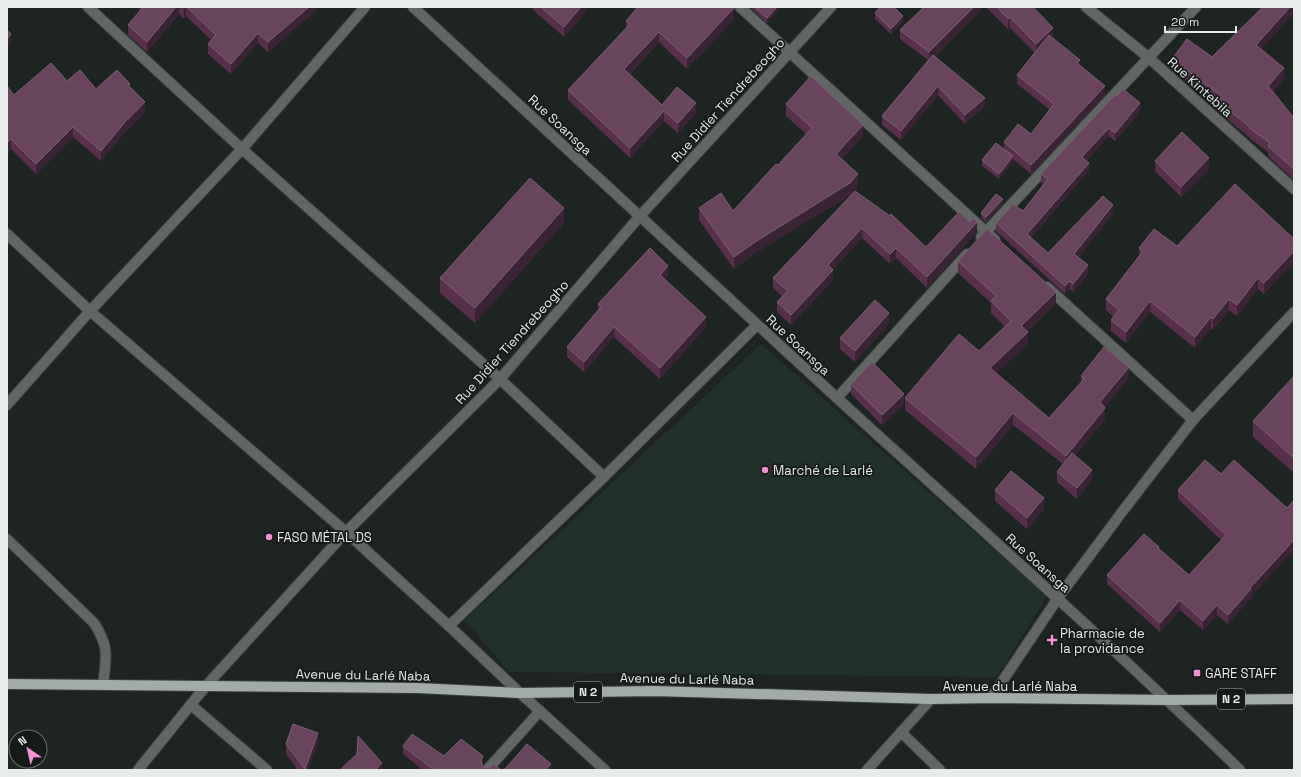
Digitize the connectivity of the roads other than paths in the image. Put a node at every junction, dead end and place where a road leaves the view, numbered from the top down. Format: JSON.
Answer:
{"nodes":[{"id":1,"x":88,"y":7,"type":"edge"},
{"id":2,"x":365,"y":7,"type":"edge"},
{"id":3,"x":413,"y":7,"type":"edge"},
{"id":4,"x":740,"y":7,"type":"edge"},
{"id":5,"x":831,"y":7,"type":"edge"},
{"id":6,"x":1086,"y":7,"type":"edge"},
{"id":7,"x":1196,"y":7,"type":"edge"},
{"id":8,"x":789,"y":52,"type":"junction"},
{"id":9,"x":1148,"y":58,"type":"junction"},
{"id":10,"x":242,"y":149,"type":"junction"},
{"id":11,"x":1294,"y":189,"type":"edge"},
{"id":12,"x":640,"y":216,"type":"junction"},
{"id":13,"x":986,"y":232,"type":"junction"},
{"id":14,"x":7,"y":234,"type":"edge"},
{"id":15,"x":1003,"y":248,"type":"edge"},
{"id":16,"x":1038,"y":279,"type":"edge"},
{"id":17,"x":90,"y":311,"type":"junction"},
{"id":18,"x":1294,"y":312,"type":"edge"},
{"id":19,"x":757,"y":325,"type":"junction"},
{"id":20,"x":500,"y":379,"type":"junction"},
{"id":21,"x":837,"y":398,"type":"junction"},
{"id":22,"x":7,"y":404,"type":"edge"},
{"id":23,"x":1193,"y":420,"type":"junction"},
{"id":24,"x":604,"y":477,"type":"junction"},
{"id":25,"x":346,"y":532,"type":"junction"},
{"id":26,"x":7,"y":540,"type":"edge"},
{"id":27,"x":1058,"y":598,"type":"junction"},
{"id":28,"x":449,"y":626,"type":"junction"},
{"id":29,"x":7,"y":684,"type":"edge"},
{"id":30,"x":103,"y":685,"type":"junction"},
{"id":31,"x":205,"y":687,"type":"junction"},
{"id":32,"x":520,"y":693,"type":"junction"},
{"id":33,"x":992,"y":698,"type":"junction"},
{"id":34,"x":931,"y":699,"type":"junction"},
{"id":35,"x":1294,"y":699,"type":"edge"},
{"id":36,"x":1168,"y":700,"type":"junction"},
{"id":37,"x":191,"y":705,"type":"junction"},
{"id":38,"x":540,"y":711,"type":"junction"},
{"id":39,"x":901,"y":732,"type":"junction"},
{"id":40,"x":138,"y":770,"type":"edge"},
{"id":41,"x":267,"y":770,"type":"edge"},
{"id":42,"x":487,"y":770,"type":"edge"},
{"id":43,"x":605,"y":770,"type":"edge"},
{"id":44,"x":867,"y":770,"type":"edge"},
{"id":45,"x":940,"y":770,"type":"edge"},
{"id":46,"x":1240,"y":770,"type":"edge"}],
"edges":[{"from":1,"to":10,"type":"street"},
{"from":2,"to":10,"type":"street"},
{"from":3,"to":12,"type":"street","name":"Rue Soansga"},
{"from":4,"to":8,"type":"street"},
{"from":5,"to":8,"type":"street","name":"Rue Didier Tiendrebeogho"},
{"from":6,"to":9,"type":"street","name":"Rue Kintebila"},
{"from":7,"to":9,"type":"street"},
{"from":8,"to":12,"type":"street","name":"Rue Didier Tiendrebeogho"},
{"from":8,"to":13,"type":"street"},
{"from":9,"to":11,"type":"street","name":"Rue Kintebila"},
{"from":9,"to":13,"type":"street"},
{"from":10,"to":17,"type":"street"},
{"from":10,"to":20,"type":"street"},
{"from":12,"to":19,"type":"street","name":"Rue Soansga"},
{"from":12,"to":20,"type":"street","name":"Rue Didier Tiendrebeogho"},
{"from":13,"to":15,"type":"street"},
{"from":13,"to":21,"type":"street"},
{"from":14,"to":17,"type":"street"},
{"from":16,"to":23,"type":"street"},
{"from":17,"to":22,"type":"street"},
{"from":17,"to":25,"type":"street"},
{"from":18,"to":23,"type":"street"},
{"from":19,"to":21,"type":"street","name":"Rue Soansga"},
{"from":19,"to":24,"type":"street"},
{"from":20,"to":24,"type":"street"},
{"from":20,"to":25,"type":"street","name":"Rue Didier Tiendrebeogho"},
{"from":21,"to":27,"type":"street","name":"Rue Soansga"},
{"from":23,"to":27,"type":"street"},
{"from":24,"to":28,"type":"street"},
{"from":25,"to":28,"type":"street"},
{"from":25,"to":31,"type":"street","name":"Rue Didier Tiendrebeogho"},
{"from":26,"to":30,"type":"street"},
{"from":27,"to":33,"type":"street"},
{"from":27,"to":36,"type":"street","name":"Rue Soansga"},
{"from":28,"to":32,"type":"street"},
{"from":29,"to":30,"type":"main road","name":"Avenue du Larlé Naba","number":"N 2"},
{"from":30,"to":31,"type":"main road","name":"Avenue du Larlé Naba","number":"N 2"},
{"from":31,"to":32,"type":"main road","name":"Avenue du Larlé Naba","number":"N 2"},
{"from":31,"to":37,"type":"street","name":"Rue Didier Tiendrebeogho"},
{"from":32,"to":34,"type":"main road","name":"Avenue du Larlé Naba","number":"N 2"},
{"from":32,"to":38,"type":"street"},
{"from":33,"to":34,"type":"main road","name":"Avenue du Larlé Naba","number":"N 2"},
{"from":33,"to":36,"type":"main road","name":"Avenue du Larlé Naba","number":"N 2"},
{"from":34,"to":39,"type":"street"},
{"from":35,"to":36,"type":"main road","name":"Avenue du Larlé Naba","number":"N 2"},
{"from":36,"to":46,"type":"street","name":"Rue Soansga"},
{"from":37,"to":40,"type":"street","name":"Rue Didier Tiendrebeogho"},
{"from":37,"to":41,"type":"street"},
{"from":38,"to":42,"type":"street"},
{"from":38,"to":43,"type":"street"},
{"from":39,"to":44,"type":"street"},
{"from":39,"to":45,"type":"street"}]}
